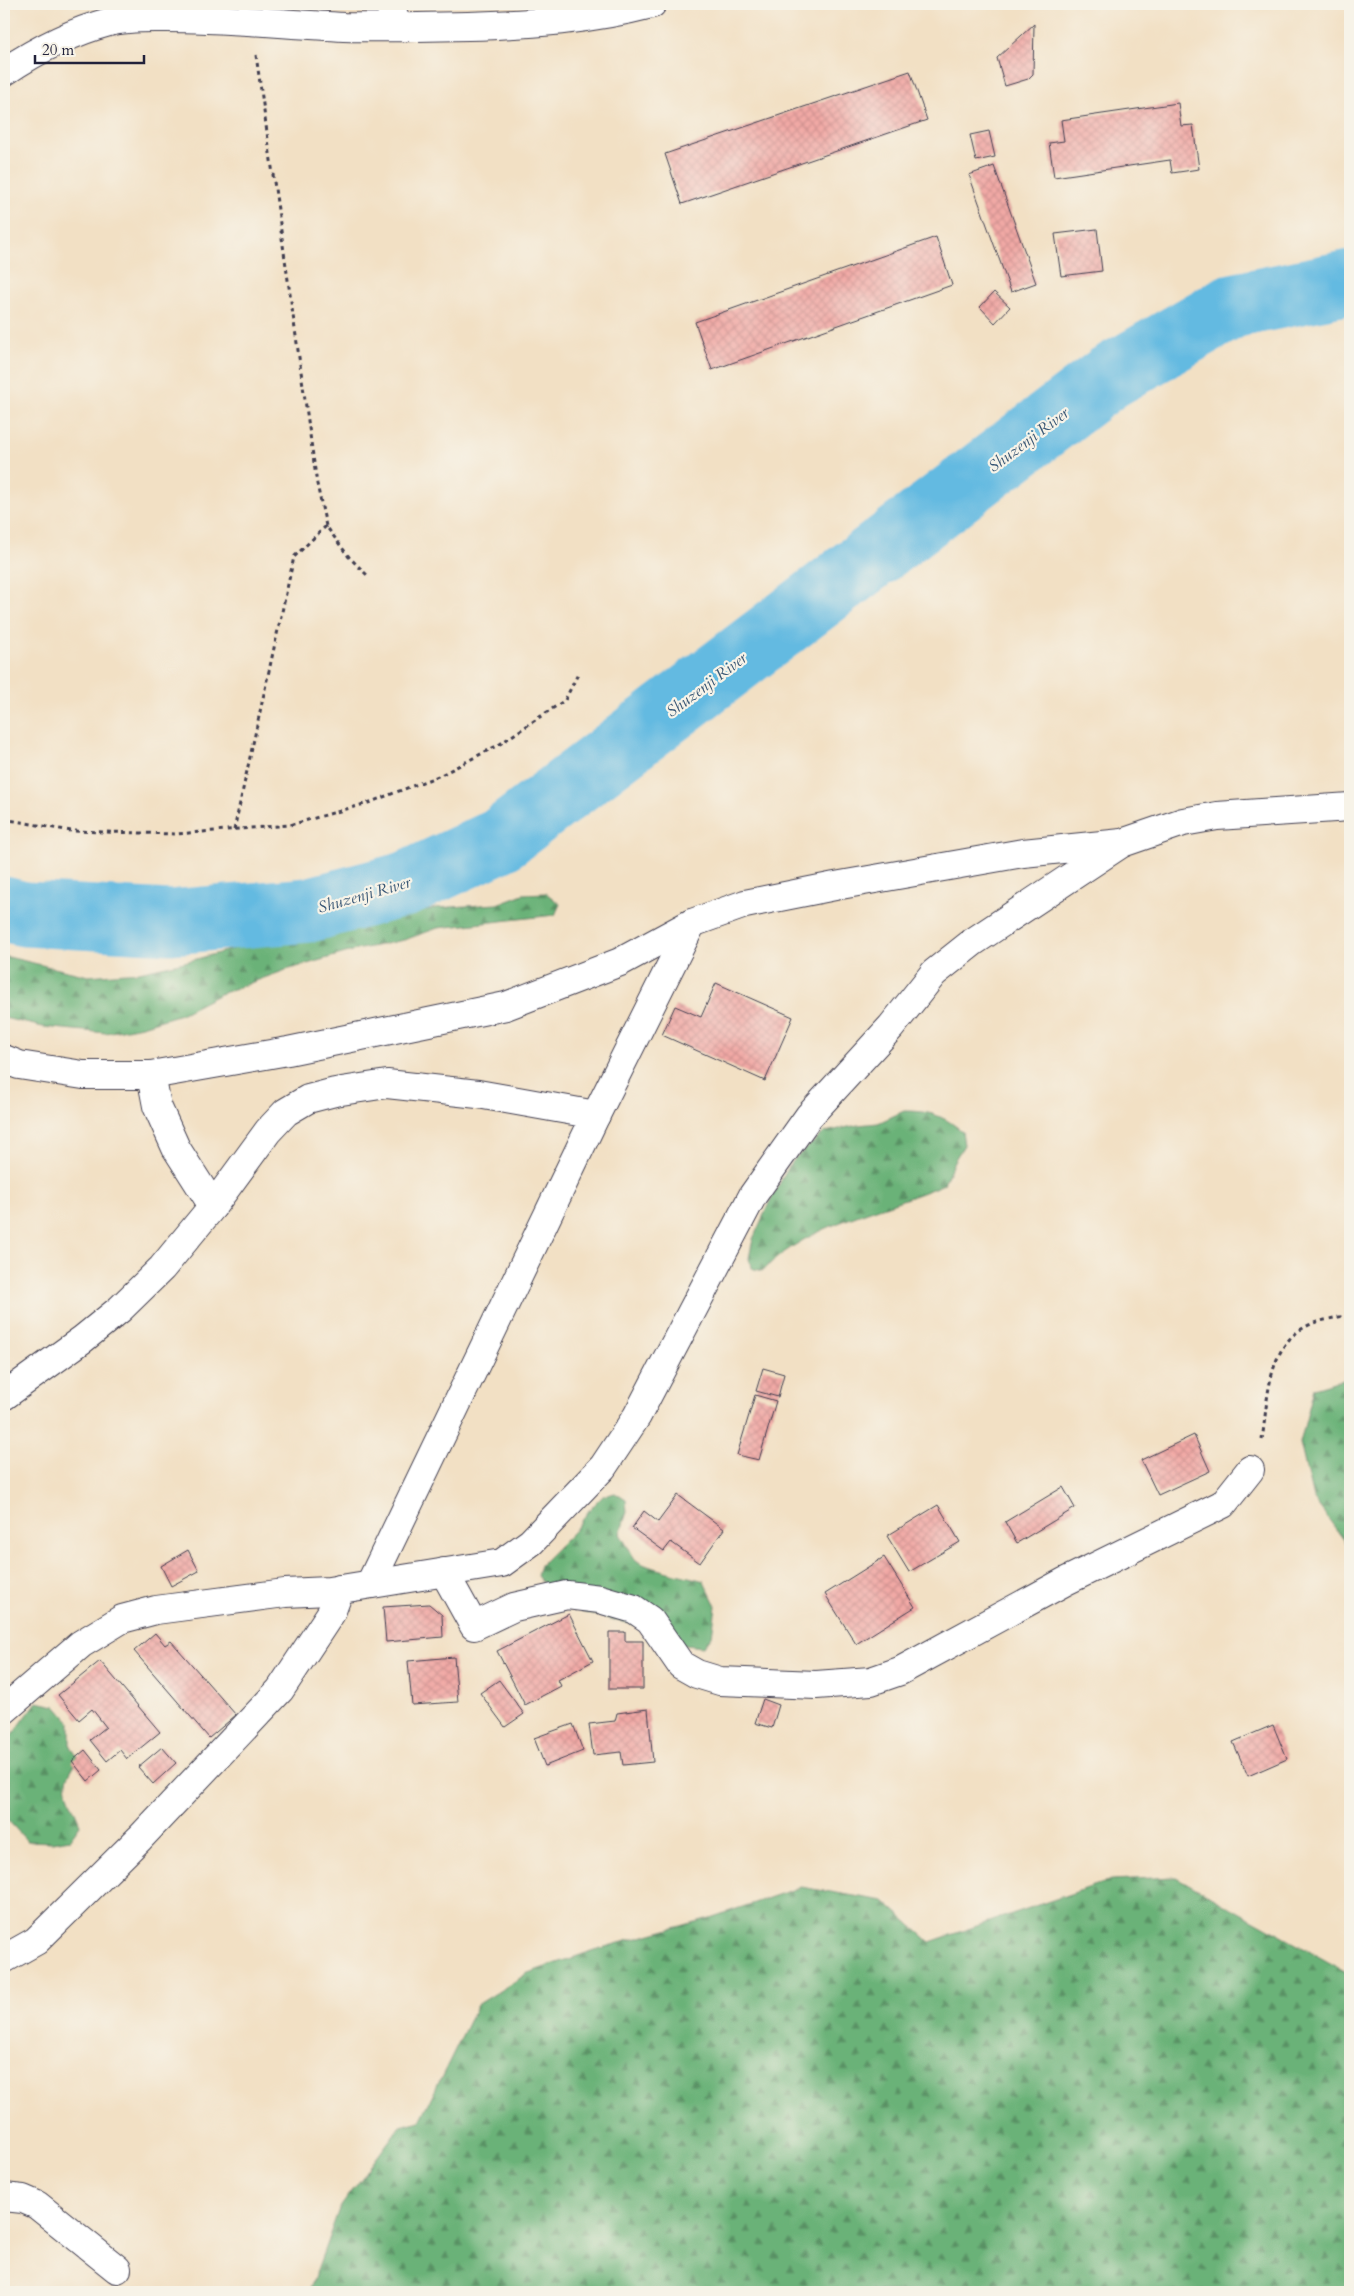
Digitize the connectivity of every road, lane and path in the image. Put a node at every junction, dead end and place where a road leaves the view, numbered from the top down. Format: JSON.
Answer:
{"nodes":[{"id":1,"x":652,"y":4,"type":"edge"},
{"id":2,"x":394,"y":15,"type":"edge"},
{"id":3,"x":251,"y":22,"type":"junction"},
{"id":4,"x":4,"y":72,"type":"edge"},
{"id":5,"x":326,"y":526,"type":"junction"},
{"id":6,"x":367,"y":575,"type":"dead end"},
{"id":7,"x":579,"y":672,"type":"dead end"},
{"id":8,"x":1350,"y":807,"type":"edge"},
{"id":9,"x":4,"y":819,"type":"edge"},
{"id":10,"x":234,"y":830,"type":"junction"},
{"id":11,"x":1122,"y":843,"type":"junction"},
{"id":12,"x":692,"y":923,"type":"junction"},
{"id":13,"x":4,"y":1059,"type":"edge"},
{"id":14,"x":151,"y":1075,"type":"junction"},
{"id":15,"x":596,"y":1115,"type":"junction"},
{"id":16,"x":213,"y":1206,"type":"junction"},
{"id":17,"x":1350,"y":1316,"type":"edge"},
{"id":18,"x":4,"y":1396,"type":"edge"},
{"id":19,"x":1250,"y":1470,"type":"joint"},
{"id":20,"x":444,"y":1572,"type":"junction"},
{"id":21,"x":370,"y":1584,"type":"junction"},
{"id":22,"x":340,"y":1589,"type":"junction"},
{"id":23,"x":4,"y":1710,"type":"edge"},
{"id":24,"x":4,"y":1959,"type":"edge"},
{"id":25,"x":4,"y":2197,"type":"edge"},
{"id":26,"x":117,"y":2269,"type":"dead end"}],
"edges":[{"from":1,"to":2,"type":"street"},
{"from":2,"to":3,"type":"street"},
{"from":3,"to":4,"type":"street"},
{"from":3,"to":5,"type":"path"},
{"from":5,"to":6,"type":"path"},
{"from":5,"to":10,"type":"path"},
{"from":7,"to":10,"type":"path"},
{"from":8,"to":11,"type":"street"},
{"from":9,"to":10,"type":"path"},
{"from":11,"to":12,"type":"street"},
{"from":11,"to":20,"type":"street"},
{"from":12,"to":14,"type":"street"},
{"from":12,"to":15,"type":"street"},
{"from":13,"to":14,"type":"street"},
{"from":14,"to":16,"type":"street"},
{"from":15,"to":16,"type":"street"},
{"from":15,"to":21,"type":"street"},
{"from":16,"to":18,"type":"street"},
{"from":17,"to":19,"type":"path"},
{"from":19,"to":20,"type":"street"},
{"from":20,"to":21,"type":"street"},
{"from":21,"to":22,"type":"street"},
{"from":22,"to":23,"type":"street"},
{"from":22,"to":24,"type":"street"},
{"from":25,"to":26,"type":"street"}]}
